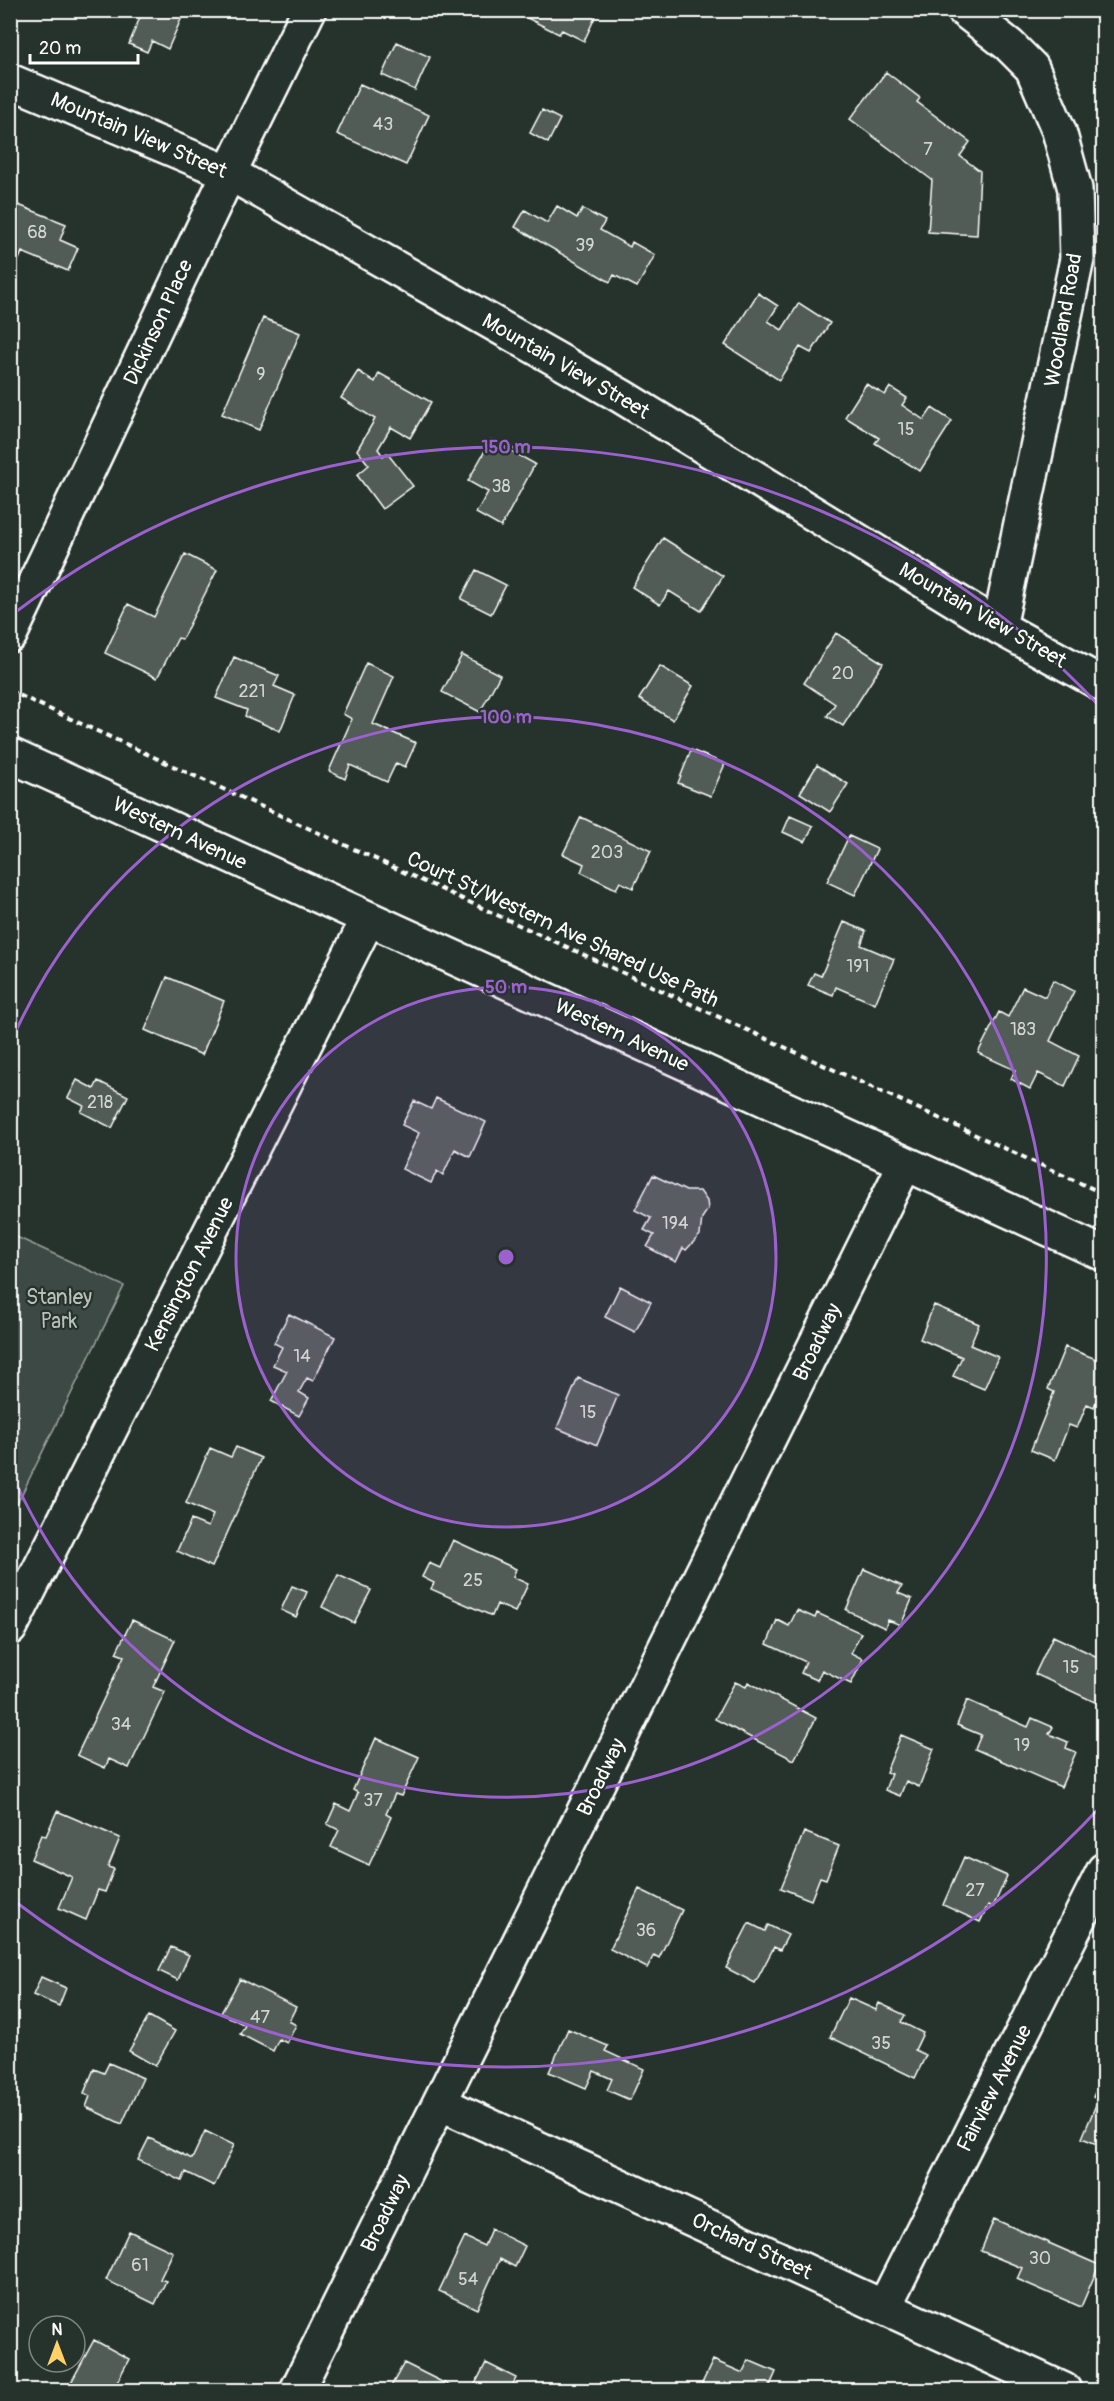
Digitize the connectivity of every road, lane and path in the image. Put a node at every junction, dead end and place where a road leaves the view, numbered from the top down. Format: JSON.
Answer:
{"nodes":[{"id":1,"x":309,"y":10,"type":"edge"},
{"id":2,"x":964,"y":10,"type":"edge"},
{"id":3,"x":10,"y":81,"type":"edge"},
{"id":4,"x":229,"y":172,"type":"junction"},
{"id":5,"x":999,"y":627,"type":"junction"},
{"id":6,"x":10,"y":635,"type":"edge"},
{"id":7,"x":1104,"y":685,"type":"edge"},
{"id":8,"x":10,"y":692,"type":"edge"},
{"id":9,"x":10,"y":755,"type":"edge"},
{"id":10,"x":368,"y":919,"type":"junction"},
{"id":11,"x":905,"y":1164,"type":"junction"},
{"id":12,"x":1104,"y":1194,"type":"edge"},
{"id":13,"x":1104,"y":1254,"type":"edge"},
{"id":14,"x":10,"y":1628,"type":"edge"},
{"id":15,"x":1104,"y":1870,"type":"edge"},
{"id":16,"x":440,"y":2103,"type":"junction"},
{"id":17,"x":884,"y":2307,"type":"junction"},
{"id":18,"x":297,"y":2391,"type":"edge"},
{"id":19,"x":1064,"y":2391,"type":"edge"}],
"edges":[{"from":1,"to":4,"type":"street","name":"Dickinson Place"},
{"from":2,"to":5,"type":"street","name":"Woodland Road"},
{"from":3,"to":4,"type":"street","name":"Mountain View Street"},
{"from":4,"to":5,"type":"street","name":"Mountain View Street"},
{"from":4,"to":6,"type":"street","name":"Dickinson Place"},
{"from":5,"to":7,"type":"street","name":"Mountain View Street"},
{"from":8,"to":12,"type":"path","name":"Court St/Western Ave Shared Use Path"},
{"from":9,"to":10,"type":"street","name":"Western Avenue"},
{"from":10,"to":11,"type":"street","name":"Western Avenue"},
{"from":10,"to":14,"type":"street","name":"Kensington Avenue"},
{"from":11,"to":13,"type":"street","name":"Western Avenue"},
{"from":11,"to":16,"type":"street","name":"Broadway"},
{"from":15,"to":17,"type":"street","name":"Fairview Avenue"},
{"from":16,"to":17,"type":"street","name":"Orchard Street"},
{"from":16,"to":18,"type":"street","name":"Broadway"},
{"from":17,"to":19,"type":"street","name":"Orchard Street"}]}
